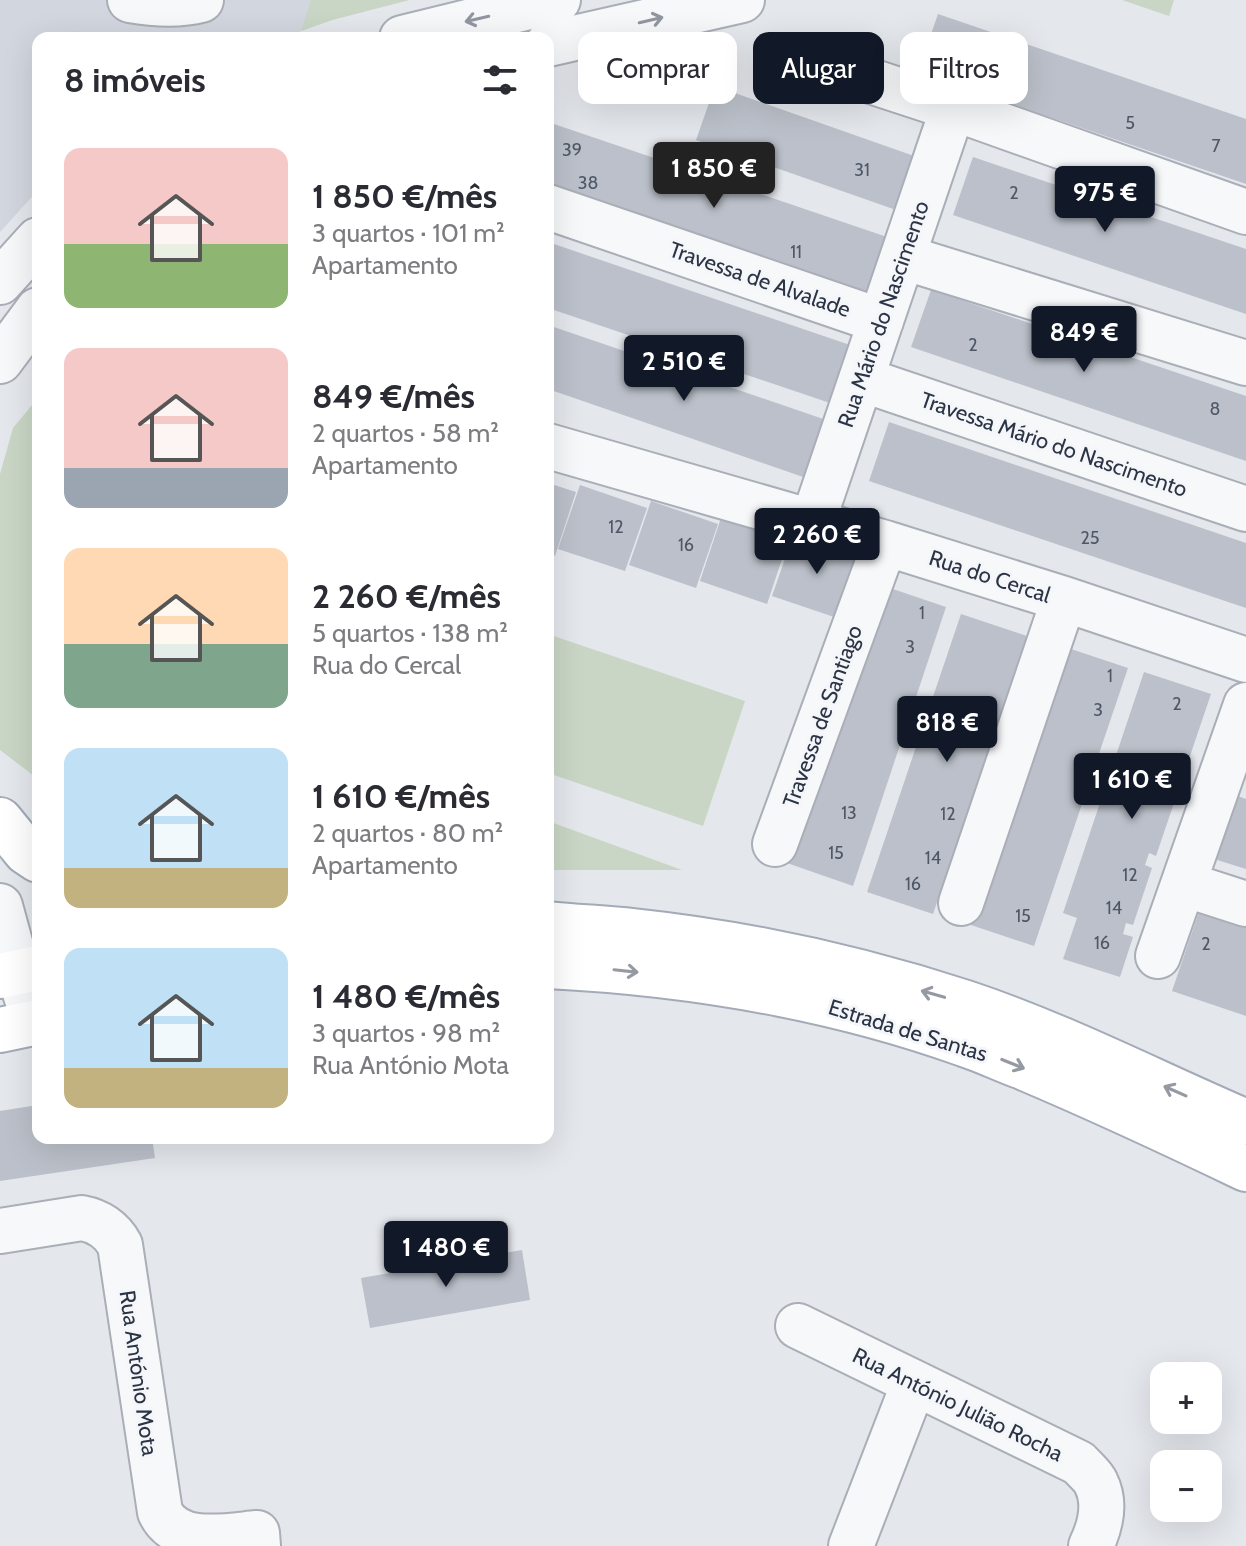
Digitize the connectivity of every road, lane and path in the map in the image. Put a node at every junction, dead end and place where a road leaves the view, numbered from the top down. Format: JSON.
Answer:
{"nodes":[{"id":1,"x":130,"y":0,"type":"edge"},
{"id":2,"x":201,"y":0,"type":"edge"},
{"id":3,"x":742,"y":0,"type":"edge"},
{"id":4,"x":553,"y":11,"type":"edge"},
{"id":5,"x":436,"y":32,"type":"edge"},
{"id":6,"x":884,"y":85,"type":"edge"},
{"id":7,"x":953,"y":108,"type":"junction"},
{"id":8,"x":554,"y":209,"type":"edge"},
{"id":9,"x":1246,"y":212,"type":"edge"},
{"id":10,"x":32,"y":247,"type":"edge"},
{"id":11,"x":903,"y":257,"type":"junction"},
{"id":12,"x":0,"y":282,"type":"edge"},
{"id":13,"x":32,"y":318,"type":"edge"},
{"id":14,"x":881,"y":321,"type":"junction"},
{"id":15,"x":0,"y":361,"type":"edge"},
{"id":16,"x":1246,"y":363,"type":"edge"},
{"id":17,"x":861,"y":379,"type":"junction"},
{"id":18,"x":554,"y":448,"type":"edge"},
{"id":19,"x":1246,"y":509,"type":"edge"},
{"id":20,"x":813,"y":521,"type":"junction"},
{"id":21,"x":885,"y":543,"type":"junction"},
{"id":22,"x":1064,"y":599,"type":"junction"},
{"id":23,"x":1246,"y":660,"type":"edge"},
{"id":24,"x":1246,"y":705,"type":"edge"},
{"id":25,"x":0,"y":820,"type":"edge"},
{"id":26,"x":775,"y":844,"type":"dead end"},
{"id":27,"x":32,"y":856,"type":"edge"},
{"id":28,"x":1184,"y":884,"type":"junction"},
{"id":29,"x":961,"y":903,"type":"dead end"},
{"id":30,"x":1246,"y":904,"type":"edge"},
{"id":31,"x":0,"y":906,"type":"edge"},
{"id":32,"x":554,"y":924,"type":"edge"},
{"id":33,"x":1158,"y":956,"type":"dead end"},
{"id":34,"x":14,"y":964,"type":"edge"},
{"id":35,"x":554,"y":966,"type":"edge"},
{"id":36,"x":24,"y":1024,"type":"edge"},
{"id":37,"x":1246,"y":1122,"type":"edge"},
{"id":38,"x":1246,"y":1169,"type":"edge"},
{"id":39,"x":0,"y":1231,"type":"edge"},
{"id":40,"x":798,"y":1326,"type":"dead end"},
{"id":41,"x":914,"y":1383,"type":"junction"},
{"id":42,"x":258,"y":1546,"type":"edge"},
{"id":43,"x":851,"y":1546,"type":"edge"},
{"id":44,"x":1091,"y":1546,"type":"edge"}],
"edges":[{"from":1,"to":2,"type":"street"},
{"from":4,"to":3,"type":"street","one_way":true},
{"from":4,"to":5,"type":"street","one_way":true},
{"from":6,"to":7,"type":"street"},
{"from":7,"to":9,"type":"street"},
{"from":7,"to":11,"type":"street","name":"Rua Mário do Nascimento"},
{"from":8,"to":14,"type":"street","name":"Travessa de Alvalade"},
{"from":10,"to":12,"type":"street"},
{"from":11,"to":14,"type":"street","name":"Rua Mário do Nascimento"},
{"from":11,"to":16,"type":"street"},
{"from":13,"to":15,"type":"street"},
{"from":14,"to":17,"type":"street","name":"Rua Mário do Nascimento"},
{"from":17,"to":19,"type":"street","name":"Travessa Mário do Nascimento"},
{"from":17,"to":20,"type":"street","name":"Rua Mário do Nascimento"},
{"from":18,"to":20,"type":"street","name":"Rua do Cercal"},
{"from":20,"to":21,"type":"street","name":"Rua do Cercal"},
{"from":21,"to":22,"type":"street","name":"Rua do Cercal"},
{"from":21,"to":26,"type":"street","name":"Travessa de Santiago"},
{"from":22,"to":23,"type":"street","name":"Rua do Cercal"},
{"from":22,"to":29,"type":"street"},
{"from":24,"to":28,"type":"street"},
{"from":25,"to":27,"type":"main road"},
{"from":28,"to":30,"type":"street"},
{"from":28,"to":33,"type":"street"},
{"from":31,"to":34,"type":"street"},
{"from":37,"to":32,"type":"main road","name":"Estrada de Santas","one_way":true},
{"from":34,"to":36,"type":"street"},
{"from":35,"to":38,"type":"main road","name":"Estrada de Santas","one_way":true},
{"from":39,"to":42,"type":"street","name":"Rua António Mota"},
{"from":40,"to":41,"type":"street","name":"Rua António Julião Rocha"},
{"from":41,"to":43,"type":"street"},
{"from":41,"to":44,"type":"street","name":"Rua António Julião Rocha"}]}
